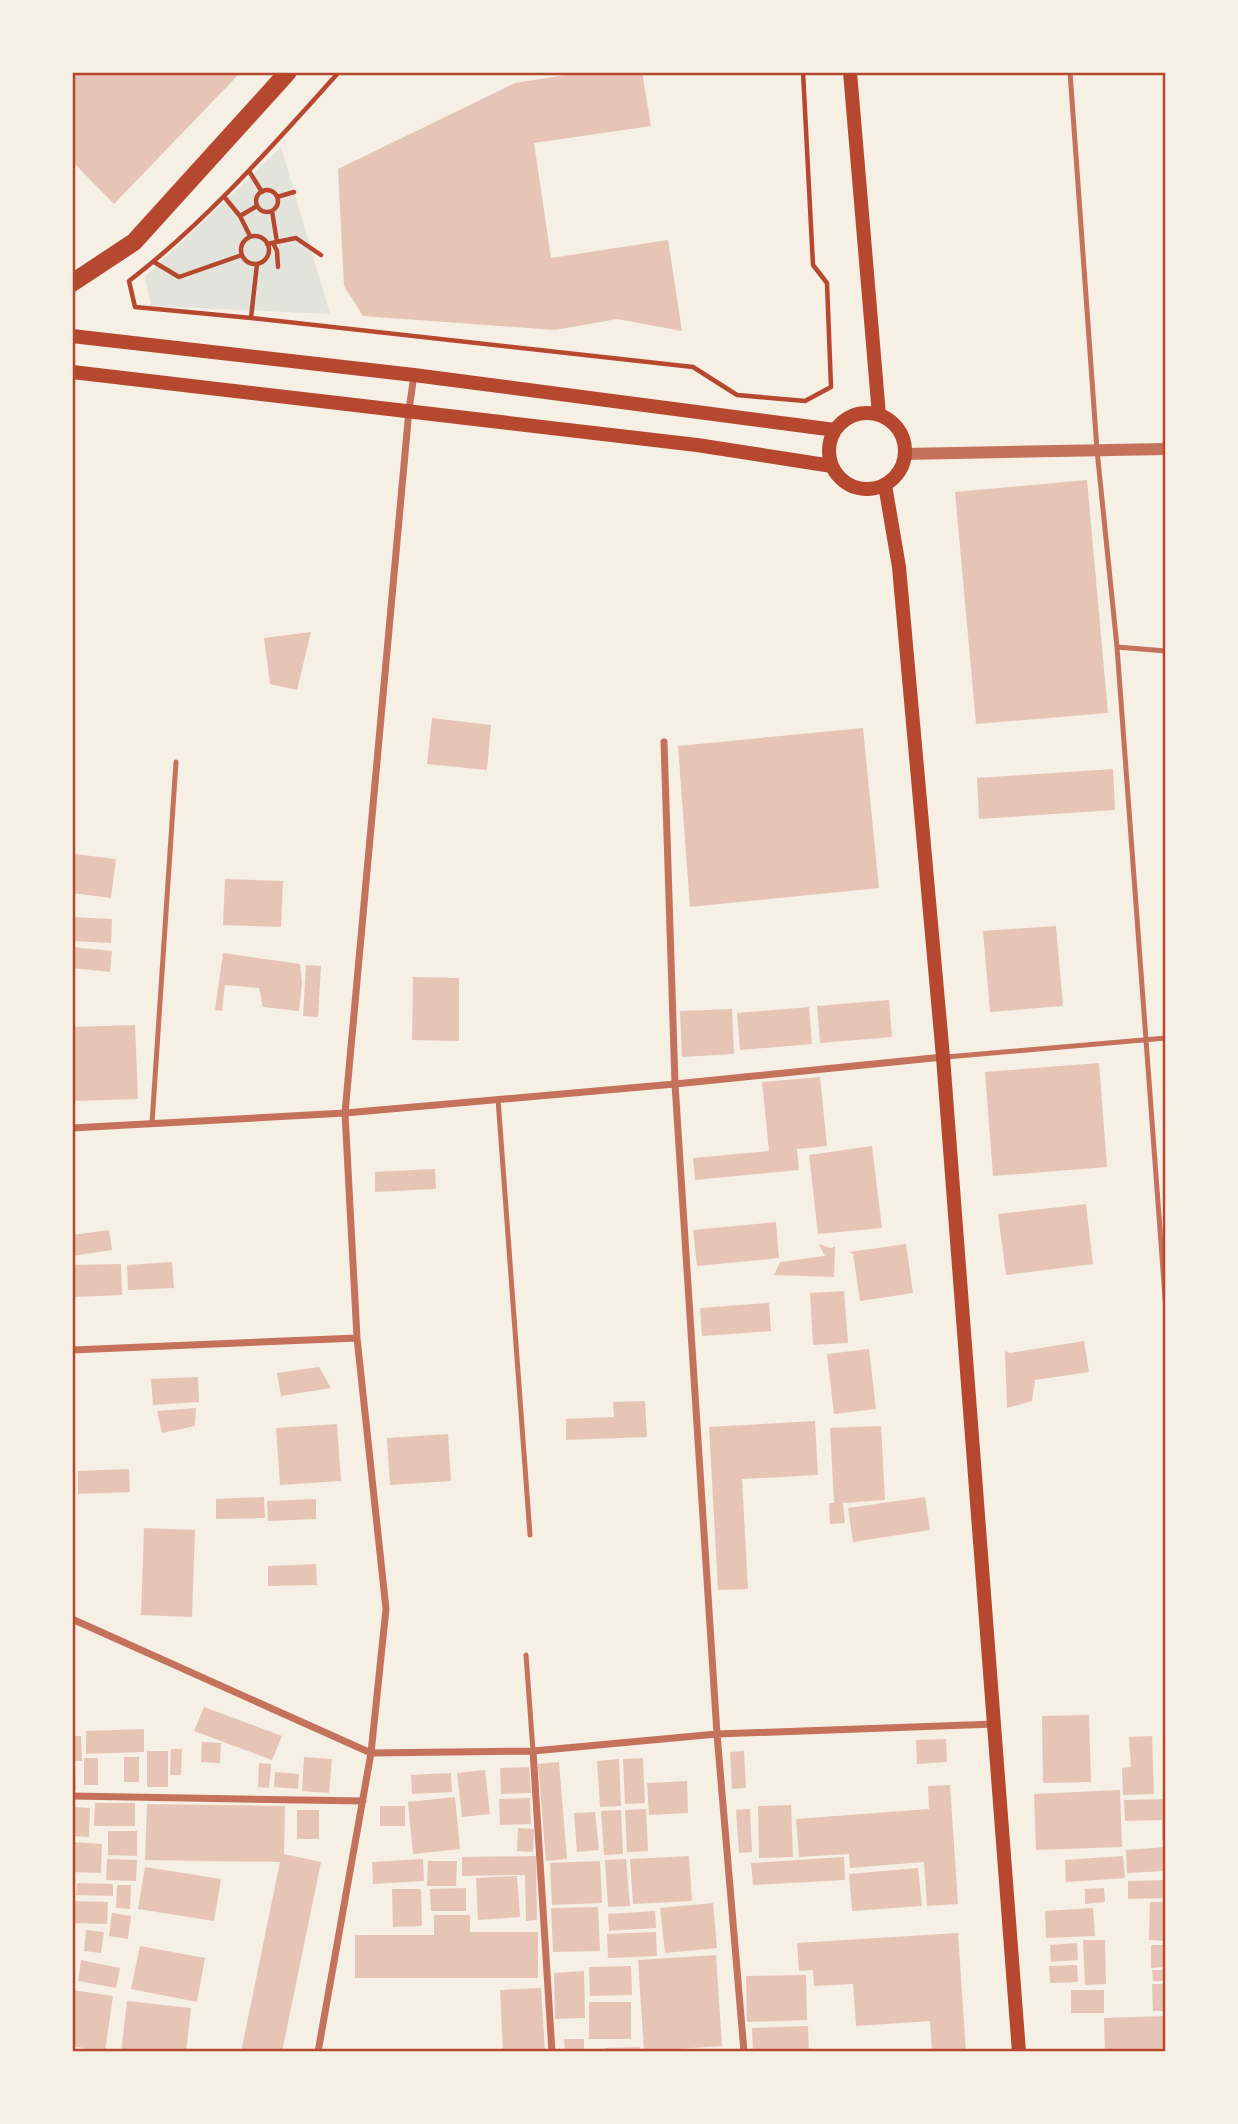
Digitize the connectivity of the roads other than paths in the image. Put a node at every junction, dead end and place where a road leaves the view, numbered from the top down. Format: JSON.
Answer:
{"nodes":[{"id":1,"x":288,"y":72,"type":"edge"},
{"id":2,"x":850,"y":72,"type":"edge"},
{"id":3,"x":1070,"y":72,"type":"edge"},
{"id":4,"x":72,"y":283,"type":"edge"},
{"id":5,"x":72,"y":336,"type":"edge"},
{"id":6,"x":72,"y":372,"type":"edge"},
{"id":7,"x":414,"y":375,"type":"junction"},
{"id":8,"x":409,"y":410,"type":"junction"},
{"id":9,"x":879,"y":415,"type":"junction"},
{"id":10,"x":835,"y":430,"type":"junction"},
{"id":11,"x":1166,"y":449,"type":"edge"},
{"id":12,"x":1097,"y":450,"type":"junction"},
{"id":13,"x":905,"y":454,"type":"junction"},
{"id":14,"x":832,"y":466,"type":"junction"},
{"id":15,"x":885,"y":485,"type":"junction"},
{"id":16,"x":1117,"y":647,"type":"junction"},
{"id":17,"x":1166,"y":651,"type":"edge"},
{"id":18,"x":664,"y":742,"type":"dead end"},
{"id":19,"x":176,"y":762,"type":"dead end"},
{"id":20,"x":1166,"y":1038,"type":"edge"},
{"id":21,"x":1145,"y":1039,"type":"junction"},
{"id":22,"x":943,"y":1057,"type":"junction"},
{"id":23,"x":676,"y":1084,"type":"junction"},
{"id":24,"x":498,"y":1099,"type":"junction"},
{"id":25,"x":345,"y":1113,"type":"junction"},
{"id":26,"x":152,"y":1124,"type":"junction"},
{"id":27,"x":72,"y":1128,"type":"edge"},
{"id":28,"x":1166,"y":1311,"type":"edge"},
{"id":29,"x":357,"y":1338,"type":"junction"},
{"id":30,"x":72,"y":1350,"type":"edge"},
{"id":31,"x":530,"y":1535,"type":"dead end"},
{"id":32,"x":72,"y":1619,"type":"edge"},
{"id":33,"x":526,"y":1655,"type":"dead end"},
{"id":34,"x":995,"y":1724,"type":"junction"},
{"id":35,"x":717,"y":1734,"type":"junction"},
{"id":36,"x":533,"y":1751,"type":"junction"},
{"id":37,"x":371,"y":1753,"type":"junction"},
{"id":38,"x":72,"y":1796,"type":"edge"},
{"id":39,"x":363,"y":1801,"type":"junction"},
{"id":40,"x":318,"y":2052,"type":"edge"},
{"id":41,"x":552,"y":2052,"type":"edge"},
{"id":42,"x":744,"y":2052,"type":"edge"},
{"id":43,"x":1019,"y":2052,"type":"edge"}],
"edges":[{"from":1,"to":4,"type":"highway"},
{"from":2,"to":9,"type":"main road"},
{"from":3,"to":12,"type":"lane"},
{"from":5,"to":7,"type":"main road"},
{"from":6,"to":8,"type":"main road"},
{"from":7,"to":8,"type":"street"},
{"from":7,"to":10,"type":"main road"},
{"from":8,"to":14,"type":"main road"},
{"from":8,"to":25,"type":"street"},
{"from":9,"to":10,"type":"main road"},
{"from":9,"to":13,"type":"main road"},
{"from":10,"to":14,"type":"main road"},
{"from":11,"to":12,"type":"street"},
{"from":12,"to":13,"type":"street"},
{"from":12,"to":16,"type":"lane"},
{"from":13,"to":15,"type":"main road"},
{"from":14,"to":15,"type":"main road"},
{"from":15,"to":22,"type":"main road"},
{"from":16,"to":17,"type":"lane"},
{"from":16,"to":21,"type":"lane"},
{"from":18,"to":23,"type":"street"},
{"from":19,"to":26,"type":"lane"},
{"from":20,"to":21,"type":"lane"},
{"from":21,"to":22,"type":"lane"},
{"from":21,"to":28,"type":"lane"},
{"from":22,"to":23,"type":"street"},
{"from":22,"to":34,"type":"main road"},
{"from":23,"to":24,"type":"street"},
{"from":23,"to":35,"type":"street"},
{"from":24,"to":25,"type":"street"},
{"from":24,"to":31,"type":"lane"},
{"from":25,"to":26,"type":"street"},
{"from":25,"to":29,"type":"street"},
{"from":26,"to":27,"type":"street"},
{"from":29,"to":30,"type":"street"},
{"from":29,"to":37,"type":"street"},
{"from":32,"to":37,"type":"street"},
{"from":33,"to":36,"type":"lane"},
{"from":34,"to":35,"type":"street"},
{"from":34,"to":43,"type":"main road"},
{"from":35,"to":36,"type":"street"},
{"from":35,"to":42,"type":"street"},
{"from":36,"to":37,"type":"street"},
{"from":36,"to":41,"type":"street"},
{"from":37,"to":39,"type":"street"},
{"from":38,"to":39,"type":"street"},
{"from":39,"to":40,"type":"street"}]}
